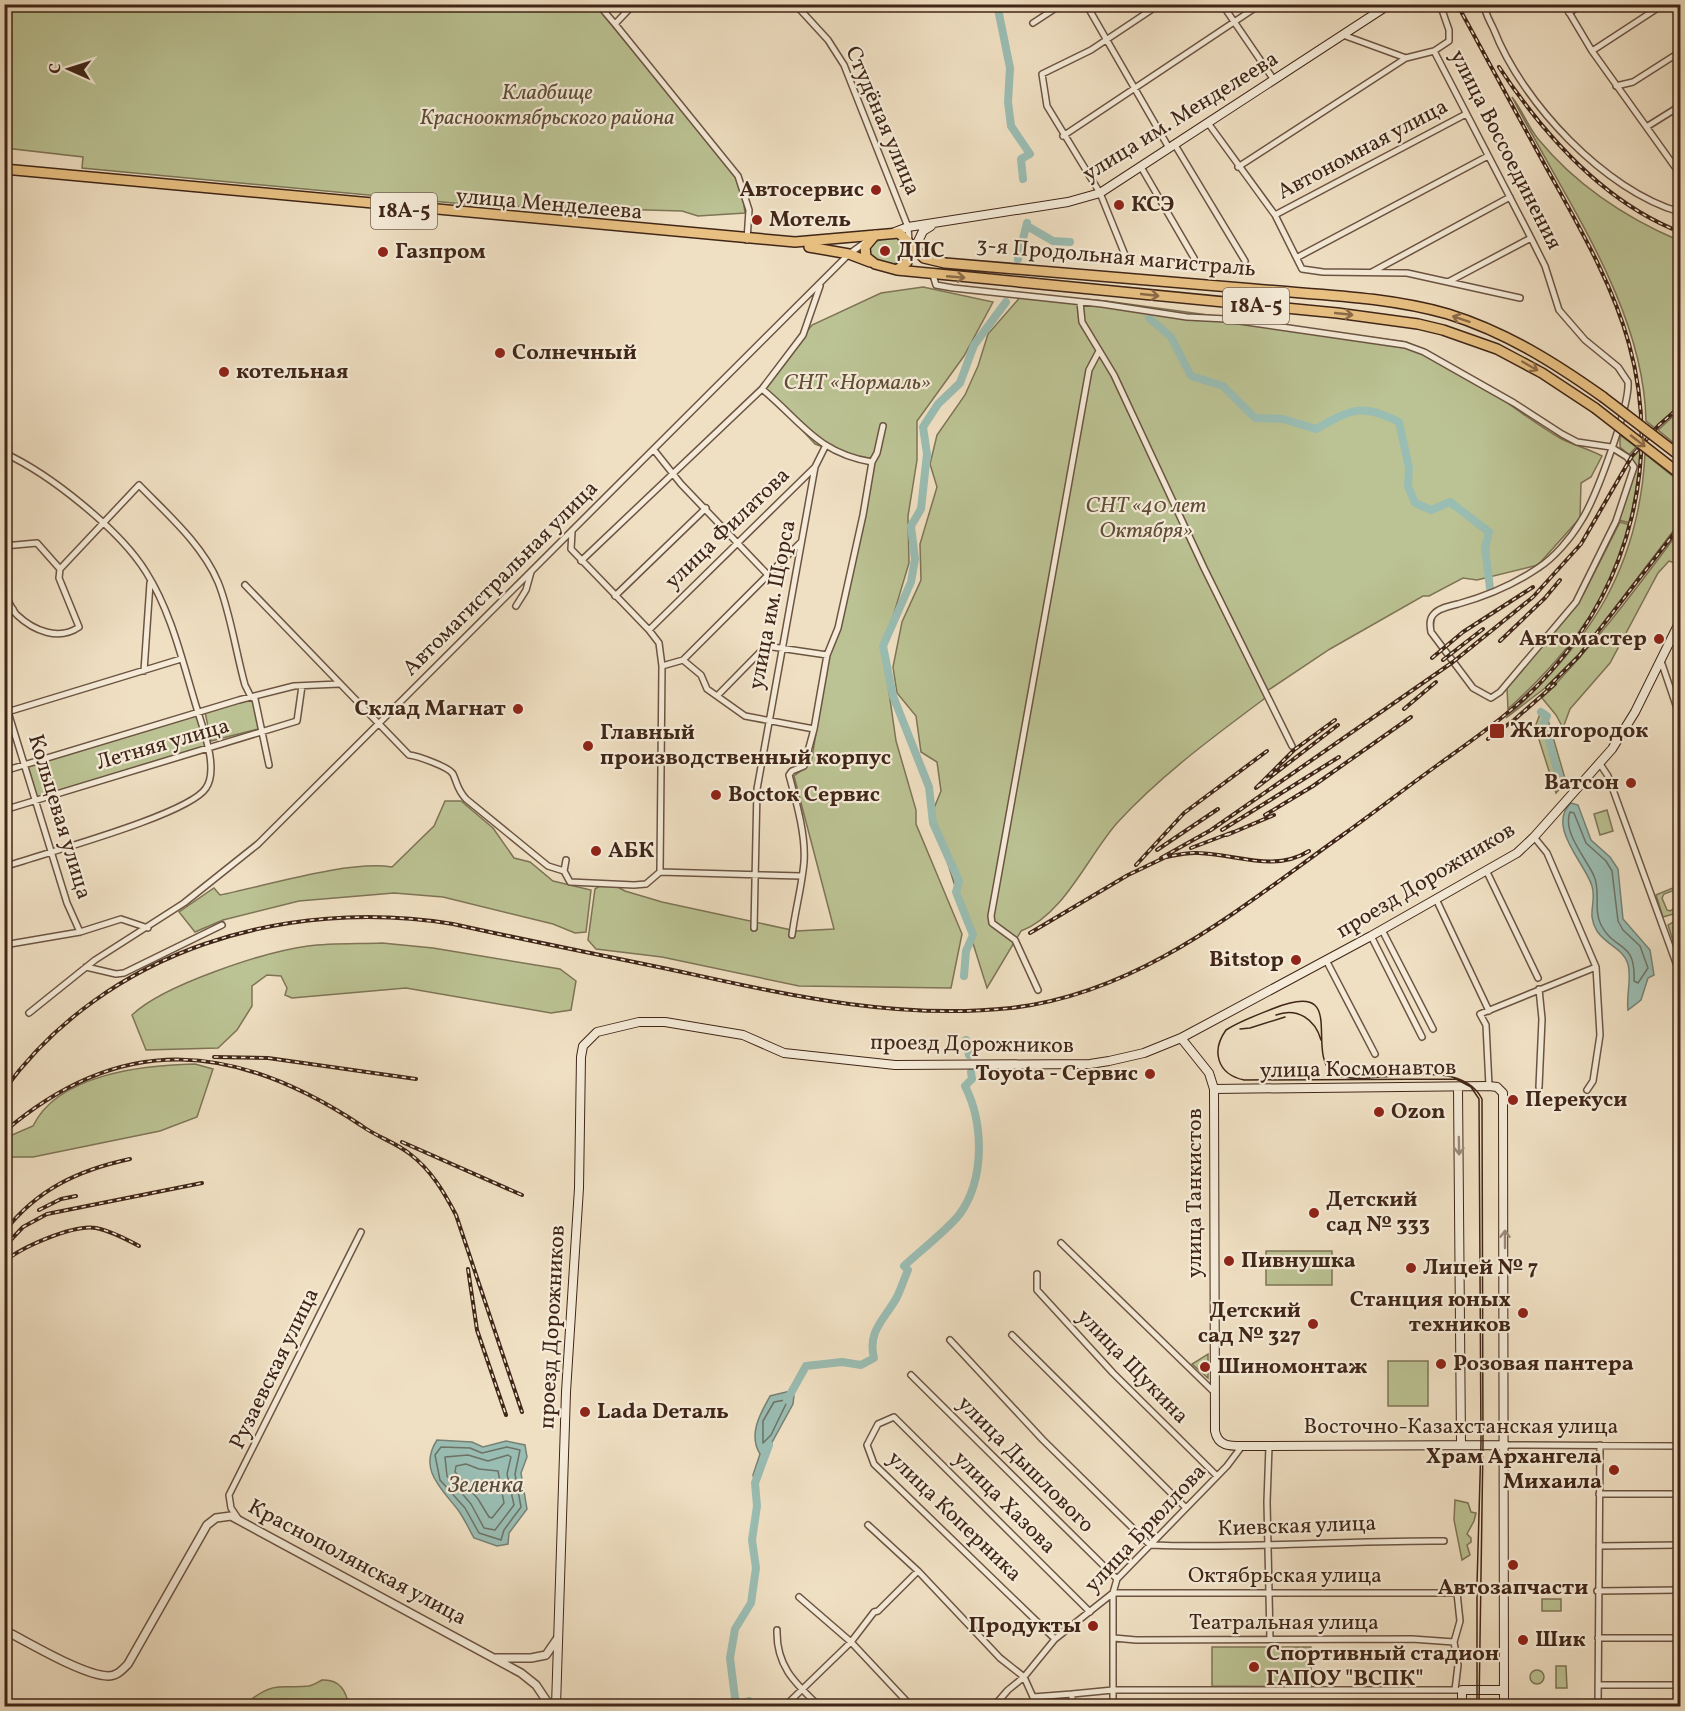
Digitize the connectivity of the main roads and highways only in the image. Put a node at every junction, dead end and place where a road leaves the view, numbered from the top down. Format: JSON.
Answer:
{"nodes":[{"id":1,"x":1390,"y":4,"type":"edge"},
{"id":2,"x":4,"y":168,"type":"edge"},
{"id":3,"x":4,"y":174,"type":"edge"},
{"id":4,"x":938,"y":222,"type":"junction"},
{"id":5,"x":895,"y":232,"type":"junction"},
{"id":6,"x":872,"y":238,"type":"junction"},
{"id":7,"x":748,"y":240,"type":"junction"},
{"id":8,"x":804,"y":246,"type":"joint"},
{"id":9,"x":911,"y":250,"type":"junction"},
{"id":10,"x":870,"y":262,"type":"junction"},
{"id":11,"x":897,"y":270,"type":"junction"},
{"id":12,"x":1680,"y":456,"type":"edge"},
{"id":13,"x":1680,"y":474,"type":"edge"},
{"id":14,"x":1680,"y":621,"type":"edge"},
{"id":15,"x":1181,"y":1038,"type":"junction"},
{"id":16,"x":1458,"y":1088,"type":"junction"},
{"id":17,"x":1214,"y":1089,"type":"junction"},
{"id":18,"x":1461,"y":1443,"type":"junction"},
{"id":19,"x":1504,"y":1445,"type":"junction"},
{"id":20,"x":1242,"y":1446,"type":"joint"},
{"id":21,"x":1504,"y":1690,"type":"junction"},
{"id":22,"x":556,"y":1707,"type":"edge"},
{"id":23,"x":1462,"y":1707,"type":"edge"},
{"id":24,"x":1504,"y":1707,"type":"edge"}],
"edges":[{"from":1,"to":4,"type":"main road","name":"улица им. Менделеева"},
{"from":2,"to":7,"type":"highway","name":"улица Менделеева","number":"18А-5"},
{"from":3,"to":7,"type":"highway","name":"улица Менделеева","number":"18А-5"},
{"from":4,"to":5,"type":"main road"},
{"from":4,"to":9,"type":"main road"},
{"from":5,"to":6,"type":"highway","number":"18А-5"},
{"from":5,"to":9,"type":"highway","name":"3-я Продольная магистраль","number":"18А-5"},
{"from":6,"to":7,"type":"highway","name":"улица Менделеева","number":"18А-5"},
{"from":6,"to":10,"type":"highway"},
{"from":7,"to":8,"type":"highway","name":"улица Менделеева","number":"18А-5"},
{"from":8,"to":10,"type":"highway","name":"3-я Продольная магистраль","number":"18А-5"},
{"from":9,"to":11,"type":"highway"},
{"from":12,"to":9,"type":"highway","name":"3-я Продольная магистраль","number":"18А-5","one_way":true,"bridge":true},
{"from":10,"to":11,"type":"highway","name":"3-я Продольная магистраль","number":"18А-5"},
{"from":11,"to":13,"type":"highway","name":"3-я Продольная магистраль","number":"18А-5","one_way":true,"bridge":true},
{"from":14,"to":15,"type":"main road","name":"проезд Дорожников"},
{"from":15,"to":17,"type":"main road","name":"улица Танкистов"},
{"from":15,"to":22,"type":"main road","name":"проезд Дорожников"},
{"from":16,"to":17,"type":"main road","name":"улица Космонавтов"},
{"from":16,"to":18,"type":"main road","one_way":true},
{"from":19,"to":16,"type":"main road","name":"улица Космонавтов","one_way":true},
{"from":17,"to":20,"type":"main road","name":"улица Танкистов"},
{"from":18,"to":19,"type":"main road","name":"Восточно-Казахстанская улица"},
{"from":18,"to":20,"type":"main road","name":"Восточно-Казахстанская улица"},
{"from":19,"to":21,"type":"main road"},
{"from":21,"to":23,"type":"main road"},
{"from":21,"to":24,"type":"main road"}]}
